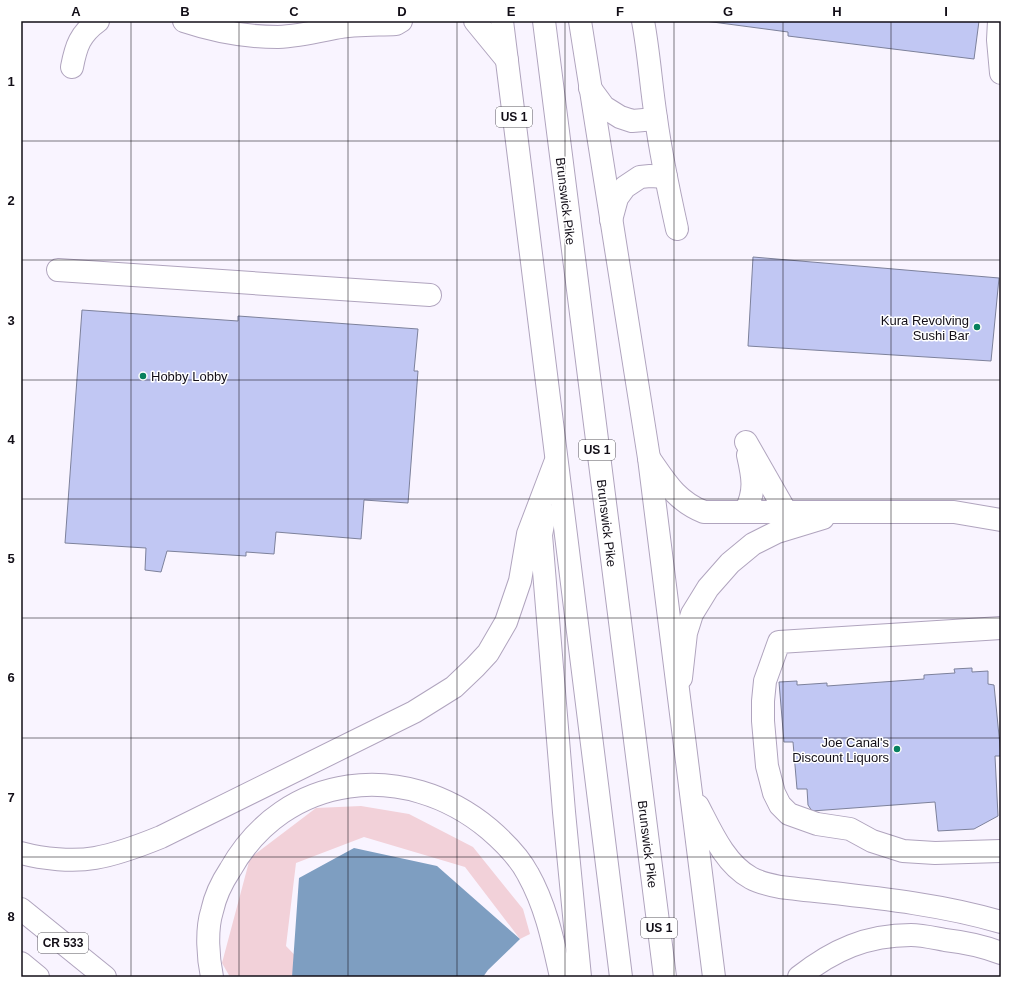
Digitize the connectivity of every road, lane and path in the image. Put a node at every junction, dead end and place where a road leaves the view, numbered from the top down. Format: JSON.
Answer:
{"nodes":[{"id":1,"x":98,"y":21,"type":"edge"},
{"id":2,"x":184,"y":21,"type":"edge"},
{"id":3,"x":475,"y":21,"type":"edge"},
{"id":4,"x":502,"y":21,"type":"edge"},
{"id":5,"x":544,"y":21,"type":"edge"},
{"id":6,"x":580,"y":21,"type":"edge"},
{"id":7,"x":643,"y":21,"type":"edge"},
{"id":8,"x":999,"y":21,"type":"edge"},
{"id":9,"x":397,"y":22,"type":"edge"},
{"id":10,"x":341,"y":24,"type":"edge"},
{"id":11,"x":507,"y":60,"type":"junction"},
{"id":12,"x":72,"y":67,"type":"dead end"},
{"id":13,"x":1001,"y":73,"type":"edge"},
{"id":14,"x":590,"y":88,"type":"junction"},
{"id":15,"x":656,"y":119,"type":"junction"},
{"id":16,"x":666,"y":177,"type":"junction"},
{"id":17,"x":611,"y":220,"type":"junction"},
{"id":18,"x":678,"y":229,"type":"dead end"},
{"id":19,"x":58,"y":270,"type":"dead end"},
{"id":20,"x":430,"y":295,"type":"dead end"},
{"id":21,"x":649,"y":458,"type":"junction"},
{"id":22,"x":556,"y":460,"type":"junction"},
{"id":23,"x":745,"y":512,"type":"junction"},
{"id":24,"x":786,"y":512,"type":"junction"},
{"id":25,"x":841,"y":513,"type":"junction"},
{"id":26,"x":1001,"y":520,"type":"edge"},
{"id":27,"x":1001,"y":628,"type":"edge"},
{"id":28,"x":680,"y":699,"type":"junction"},
{"id":29,"x":692,"y":793,"type":"junction"},
{"id":30,"x":1001,"y":851,"type":"edge"},
{"id":31,"x":21,"y":853,"type":"edge"},
{"id":32,"x":21,"y":909,"type":"edge"},
{"id":33,"x":1001,"y":922,"type":"edge"},
{"id":34,"x":1001,"y":953,"type":"edge"},
{"id":35,"x":21,"y":963,"type":"edge"},
{"id":36,"x":38,"y":977,"type":"edge"},
{"id":37,"x":105,"y":977,"type":"edge"},
{"id":38,"x":212,"y":977,"type":"edge"},
{"id":39,"x":561,"y":977,"type":"edge"},
{"id":40,"x":580,"y":977,"type":"edge"},
{"id":41,"x":621,"y":977,"type":"edge"},
{"id":42,"x":665,"y":977,"type":"edge"},
{"id":43,"x":714,"y":977,"type":"edge"},
{"id":44,"x":800,"y":977,"type":"edge"}],
"edges":[{"from":1,"to":12,"type":"main road"},
{"from":2,"to":10,"type":"main road"},
{"from":3,"to":11,"type":"main road"},
{"from":4,"to":11,"type":"main road","number":"US 1"},
{"from":5,"to":42,"type":"main road","name":"Brunswick Pike","number":"US 1"},
{"from":6,"to":14,"type":"main road"},
{"from":7,"to":15,"type":"main road"},
{"from":8,"to":13,"type":"main road"},
{"from":9,"to":10,"type":"main road"},
{"from":11,"to":22,"type":"main road","number":"US 1"},
{"from":14,"to":15,"type":"main road"},
{"from":14,"to":17,"type":"main road"},
{"from":15,"to":16,"type":"main road"},
{"from":16,"to":17,"type":"main road"},
{"from":16,"to":18,"type":"main road"},
{"from":17,"to":21,"type":"main road"},
{"from":19,"to":20,"type":"main road"},
{"from":21,"to":23,"type":"main road"},
{"from":21,"to":28,"type":"main road"},
{"from":22,"to":31,"type":"main road"},
{"from":22,"to":40,"type":"main road"},
{"from":22,"to":41,"type":"main road","number":"US 1"},
{"from":23,"to":24,"type":"main road"},
{"from":23,"to":24,"type":"main road"},
{"from":24,"to":25,"type":"main road"},
{"from":25,"to":26,"type":"main road"},
{"from":25,"to":28,"type":"main road"},
{"from":27,"to":30,"type":"main road"},
{"from":28,"to":29,"type":"main road"},
{"from":29,"to":33,"type":"main road"},
{"from":29,"to":43,"type":"main road"},
{"from":32,"to":37,"type":"main road","number":"CR 533"},
{"from":34,"to":44,"type":"main road"},
{"from":35,"to":36,"type":"main road","number":"CR 533"},
{"from":38,"to":39,"type":"main road"}]}
